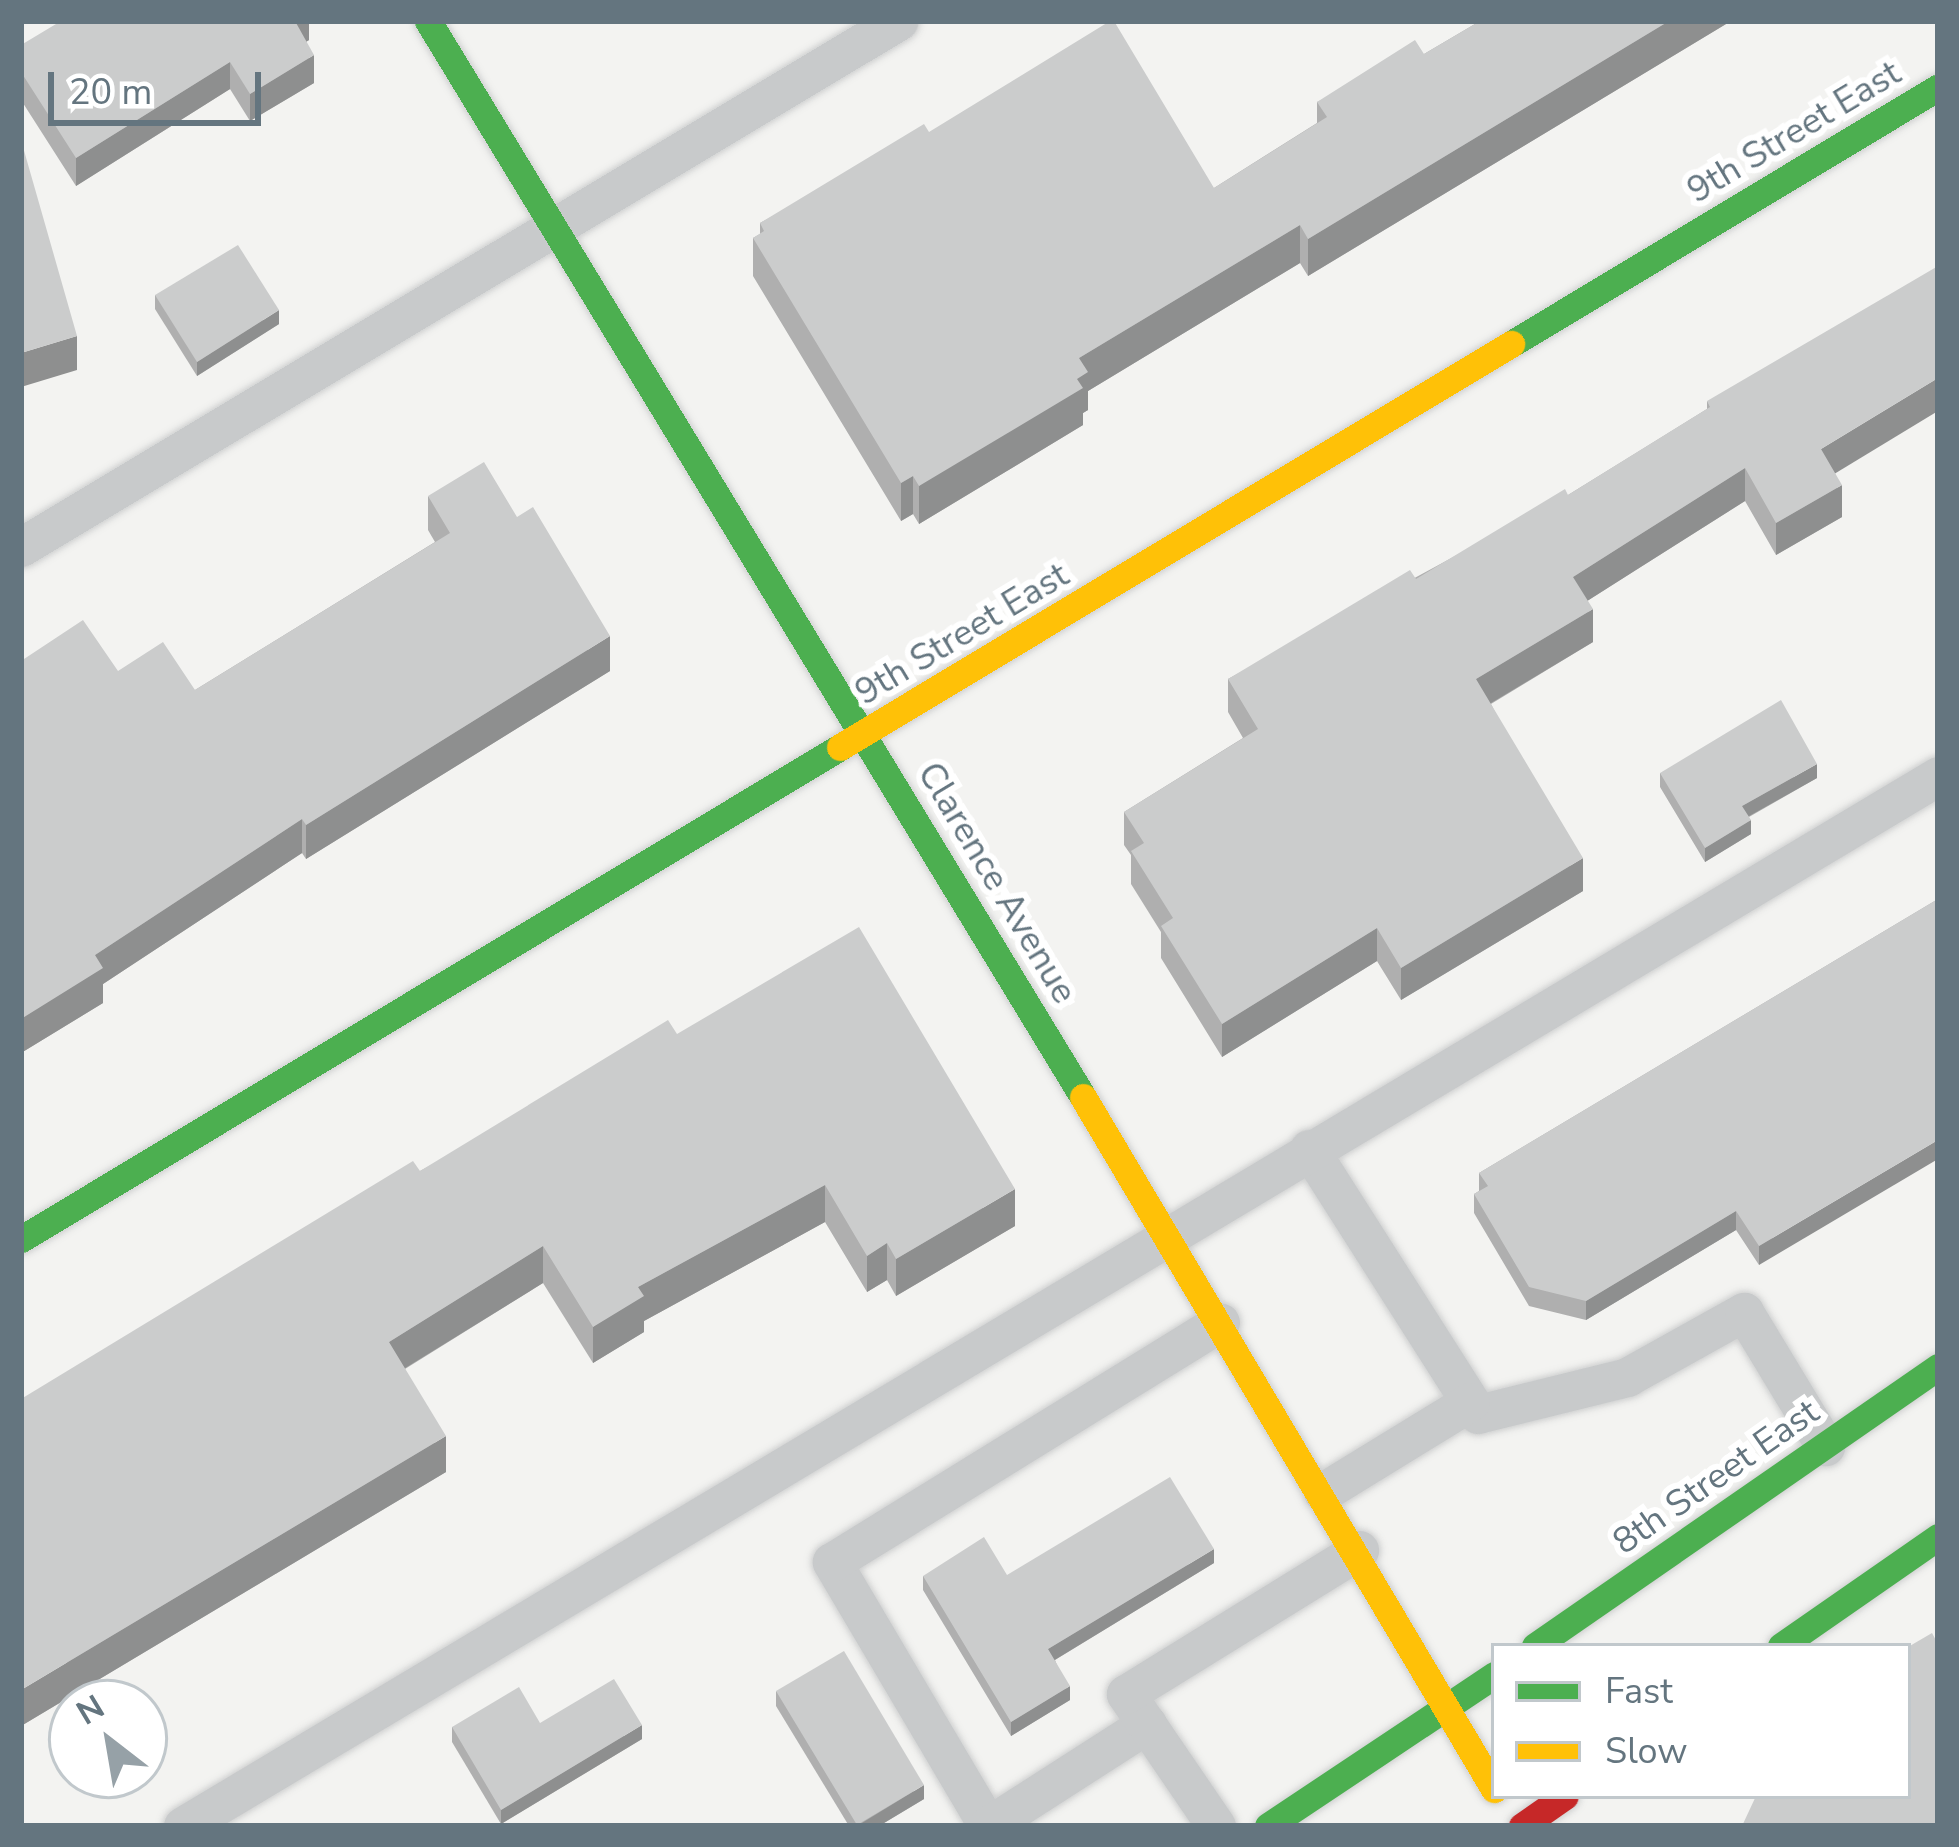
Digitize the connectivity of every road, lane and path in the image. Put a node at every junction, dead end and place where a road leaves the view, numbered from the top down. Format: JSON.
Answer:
{"nodes":[{"id":1,"x":428,"y":21,"type":"edge"},
{"id":2,"x":898,"y":21,"type":"edge"},
{"id":3,"x":1938,"y":87,"type":"edge"},
{"id":4,"x":551,"y":230,"type":"junction"},
{"id":5,"x":21,"y":547,"type":"edge"},
{"id":6,"x":864,"y":735,"type":"junction"},
{"id":7,"x":1938,"y":776,"type":"edge"},
{"id":8,"x":1310,"y":1149,"type":"junction"},
{"id":9,"x":1164,"y":1234,"type":"junction"},
{"id":10,"x":21,"y":1239,"type":"edge"},
{"id":11,"x":1220,"y":1322,"type":"junction"},
{"id":12,"x":1938,"y":1367,"type":"edge"},
{"id":13,"x":1470,"y":1402,"type":"junction"},
{"id":14,"x":1825,"y":1445,"type":"junction"},
{"id":15,"x":1323,"y":1492,"type":"junction"},
{"id":16,"x":1937,"y":1541,"type":"edge"},
{"id":17,"x":1359,"y":1550,"type":"junction"},
{"id":18,"x":1538,"y":1643,"type":"edge"},
{"id":19,"x":1785,"y":1643,"type":"edge"},
{"id":20,"x":1491,"y":1677,"type":"edge"},
{"id":21,"x":1449,"y":1707,"type":"junction"},
{"id":22,"x":1147,"y":1724,"type":"junction"},
{"id":23,"x":1491,"y":1783,"type":"edge"},
{"id":24,"x":1501,"y":1799,"type":"edge"},
{"id":25,"x":1560,"y":1799,"type":"edge"},
{"id":26,"x":183,"y":1826,"type":"edge"},
{"id":27,"x":988,"y":1826,"type":"edge"},
{"id":28,"x":1216,"y":1826,"type":"edge"},
{"id":29,"x":1268,"y":1826,"type":"edge"},
{"id":30,"x":1519,"y":1826,"type":"edge"}],
"edges":[{"from":1,"to":4,"type":"main road","name":"Clarence Avenue"},
{"from":2,"to":4,"type":"lane"},
{"from":3,"to":6,"type":"main road","name":"9th Street East"},
{"from":4,"to":5,"type":"lane"},
{"from":4,"to":6,"type":"main road","name":"Clarence Avenue"},
{"from":6,"to":9,"type":"main road","name":"Clarence Avenue"},
{"from":6,"to":10,"type":"main road","name":"9th Street East"},
{"from":7,"to":8,"type":"lane"},
{"from":8,"to":9,"type":"lane"},
{"from":8,"to":13,"type":"lane"},
{"from":9,"to":11,"type":"main road","name":"Clarence Avenue"},
{"from":9,"to":26,"type":"lane"},
{"from":11,"to":15,"type":"main road","name":"Clarence Avenue"},
{"from":11,"to":27,"type":"lane"},
{"from":12,"to":14,"type":"main road","name":"8th Street East"},
{"from":13,"to":14,"type":"lane"},
{"from":13,"to":15,"type":"lane"},
{"from":14,"to":18,"type":"main road","name":"8th Street East"},
{"from":15,"to":17,"type":"main road","name":"Clarence Avenue"},
{"from":16,"to":19,"type":"main road"},
{"from":17,"to":21,"type":"main road","name":"Clarence Avenue"},
{"from":17,"to":22,"type":"lane"},
{"from":20,"to":21,"type":"main road"},
{"from":21,"to":23,"type":"main road","name":"Clarence Avenue"},
{"from":21,"to":29,"type":"main road"},
{"from":22,"to":27,"type":"lane"},
{"from":22,"to":28,"type":"lane"},
{"from":24,"to":30,"type":"main road","name":"Clarence Avenue"},
{"from":25,"to":30,"type":"main road"}]}
